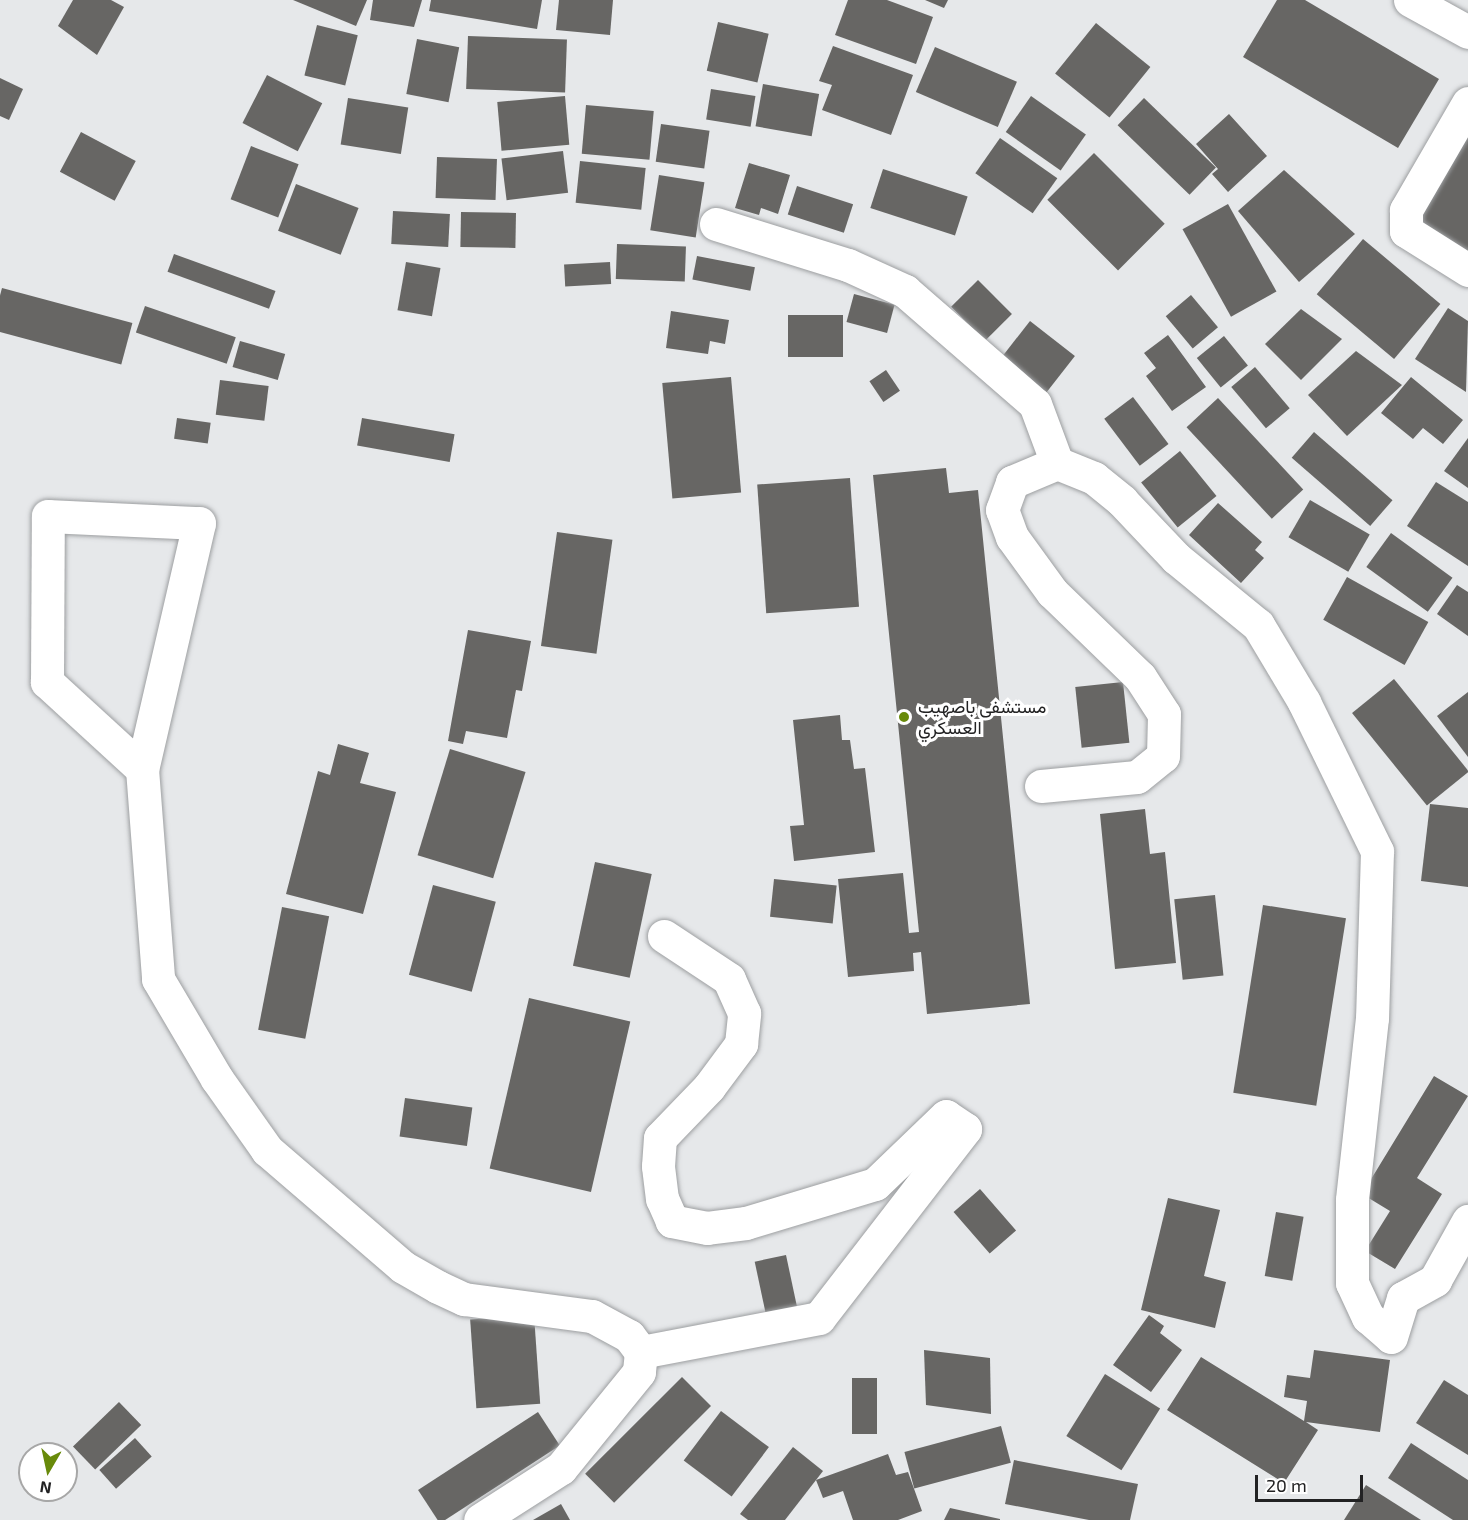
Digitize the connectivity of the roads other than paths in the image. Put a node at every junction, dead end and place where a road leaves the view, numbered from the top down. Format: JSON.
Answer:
{"nodes":[{"id":1,"x":1410,"y":0,"type":"edge"},
{"id":2,"x":1468,"y":32,"type":"edge"},
{"id":3,"x":1468,"y":104,"type":"edge"},
{"id":4,"x":717,"y":224,"type":"dead end"},
{"id":5,"x":1468,"y":270,"type":"edge"},
{"id":6,"x":1057,"y":463,"type":"junction"},
{"id":7,"x":142,"y":770,"type":"junction"},
{"id":8,"x":1041,"y":786,"type":"dead end"},
{"id":9,"x":664,"y":936,"type":"dead end"},
{"id":10,"x":1468,"y":1221,"type":"edge"},
{"id":11,"x":641,"y":1352,"type":"junction"},
{"id":12,"x":480,"y":1520,"type":"edge"}],
"edges":[{"from":1,"to":2,"type":"street"},
{"from":3,"to":5,"type":"street"},
{"from":4,"to":6,"type":"street"},
{"from":6,"to":8,"type":"street"},
{"from":6,"to":10,"type":"street"},
{"from":7,"to":7,"type":"street"},
{"from":7,"to":11,"type":"street"},
{"from":9,"to":11,"type":"street"},
{"from":11,"to":12,"type":"street"}]}
